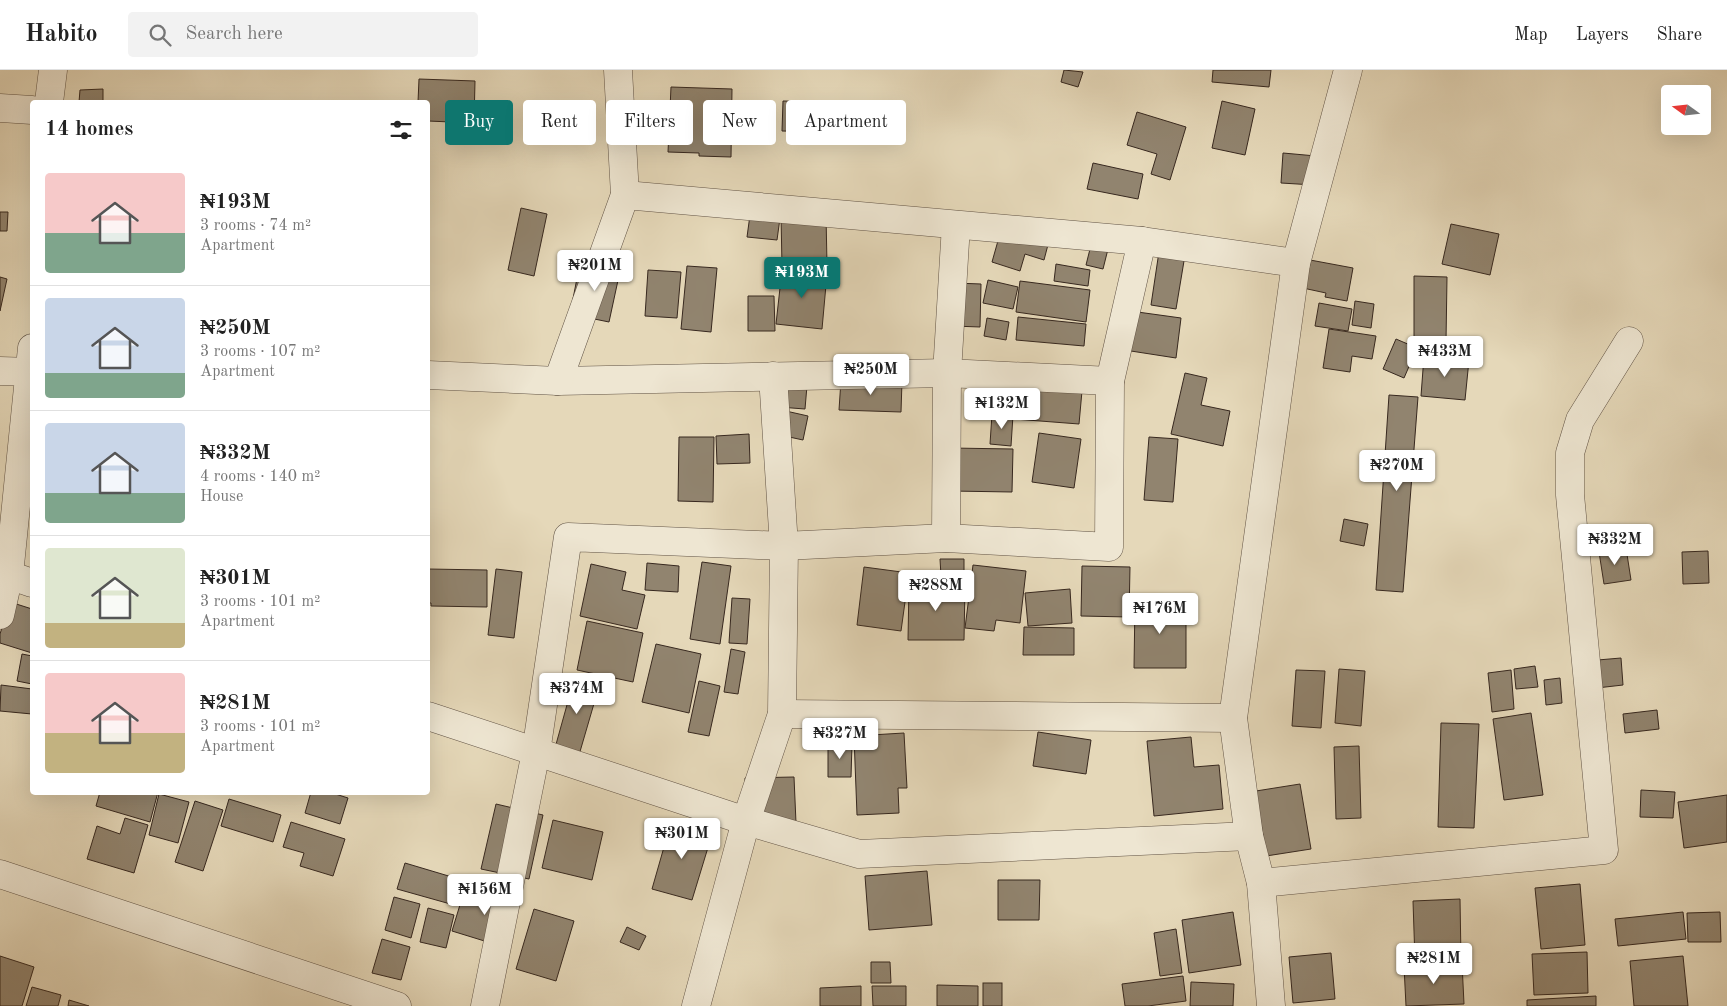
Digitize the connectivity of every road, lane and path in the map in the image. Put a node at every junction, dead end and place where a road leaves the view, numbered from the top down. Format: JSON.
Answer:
{"nodes":[{"id":1,"x":53,"y":70,"type":"edge"},
{"id":2,"x":618,"y":70,"type":"edge"},
{"id":3,"x":1348,"y":70,"type":"edge"},
{"id":4,"x":49,"y":100,"type":"edge"},
{"id":5,"x":0,"y":108,"type":"edge"},
{"id":6,"x":30,"y":110,"type":"edge"},
{"id":7,"x":625,"y":195,"type":"junction"},
{"id":8,"x":956,"y":225,"type":"junction"},
{"id":9,"x":1142,"y":241,"type":"junction"},
{"id":10,"x":1296,"y":263,"type":"junction"},
{"id":11,"x":1629,"y":341,"type":"dead end"},
{"id":12,"x":30,"y":364,"type":"edge"},
{"id":13,"x":0,"y":371,"type":"edge"},
{"id":14,"x":947,"y":373,"type":"junction"},
{"id":15,"x":430,"y":375,"type":"edge"},
{"id":16,"x":773,"y":376,"type":"junction"},
{"id":17,"x":558,"y":381,"type":"junction"},
{"id":18,"x":1110,"y":381,"type":"junction"},
{"id":19,"x":30,"y":388,"type":"edge"},
{"id":20,"x":946,"y":538,"type":"junction"},
{"id":21,"x":784,"y":546,"type":"junction"},
{"id":22,"x":14,"y":577,"type":"edge"},
{"id":23,"x":0,"y":615,"type":"edge"},
{"id":24,"x":782,"y":714,"type":"junction"},
{"id":25,"x":430,"y":717,"type":"edge"},
{"id":26,"x":1233,"y":718,"type":"junction"},
{"id":27,"x":536,"y":752,"type":"junction"},
{"id":28,"x":746,"y":821,"type":"junction"},
{"id":29,"x":1248,"y":836,"type":"junction"},
{"id":30,"x":0,"y":874,"type":"edge"},
{"id":31,"x":1261,"y":883,"type":"junction"},
{"id":32,"x":397,"y":1006,"type":"edge"},
{"id":33,"x":484,"y":1006,"type":"edge"},
{"id":34,"x":696,"y":1006,"type":"edge"},
{"id":35,"x":1271,"y":1006,"type":"edge"}],
"edges":[{"from":1,"to":4,"type":"street"},
{"from":2,"to":7,"type":"street"},
{"from":3,"to":10,"type":"street"},
{"from":5,"to":6,"type":"street"},
{"from":7,"to":8,"type":"street"},
{"from":7,"to":17,"type":"street"},
{"from":8,"to":9,"type":"street"},
{"from":8,"to":14,"type":"street"},
{"from":9,"to":10,"type":"street"},
{"from":9,"to":18,"type":"street"},
{"from":10,"to":26,"type":"street"},
{"from":11,"to":31,"type":"street"},
{"from":12,"to":13,"type":"street"},
{"from":14,"to":16,"type":"street"},
{"from":14,"to":18,"type":"street"},
{"from":14,"to":20,"type":"street"},
{"from":15,"to":17,"type":"street"},
{"from":16,"to":17,"type":"street"},
{"from":16,"to":21,"type":"street"},
{"from":18,"to":20,"type":"street"},
{"from":19,"to":22,"type":"street"},
{"from":20,"to":21,"type":"street"},
{"from":21,"to":24,"type":"street"},
{"from":21,"to":27,"type":"street"},
{"from":22,"to":23,"type":"street"},
{"from":24,"to":26,"type":"street"},
{"from":24,"to":28,"type":"street"},
{"from":25,"to":27,"type":"street"},
{"from":26,"to":29,"type":"street"},
{"from":27,"to":28,"type":"street"},
{"from":27,"to":33,"type":"street"},
{"from":28,"to":29,"type":"street"},
{"from":28,"to":34,"type":"street"},
{"from":29,"to":31,"type":"street"},
{"from":30,"to":32,"type":"street"},
{"from":31,"to":35,"type":"street"}]}
